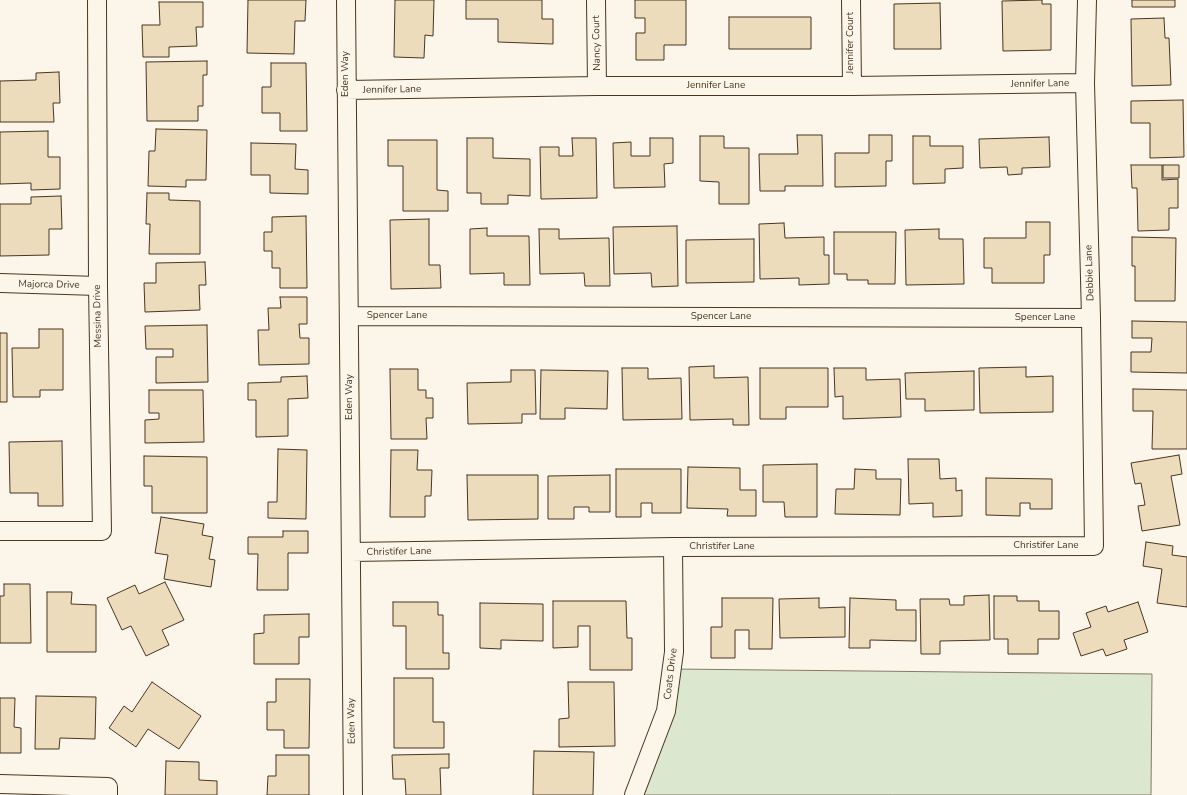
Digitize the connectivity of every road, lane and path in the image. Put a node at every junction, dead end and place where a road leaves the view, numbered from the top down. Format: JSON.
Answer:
{"nodes":[{"id":1,"x":97,"y":0,"type":"edge"},
{"id":2,"x":346,"y":0,"type":"edge"},
{"id":3,"x":596,"y":0,"type":"edge"},
{"id":4,"x":851,"y":0,"type":"edge"},
{"id":5,"x":1087,"y":0,"type":"edge"},
{"id":6,"x":1085,"y":83,"type":"junction"},
{"id":7,"x":597,"y":86,"type":"junction"},
{"id":8,"x":852,"y":86,"type":"junction"},
{"id":9,"x":346,"y":90,"type":"junction"},
{"id":10,"x":0,"y":283,"type":"edge"},
{"id":11,"x":98,"y":286,"type":"junction"},
{"id":12,"x":350,"y":316,"type":"junction"},
{"id":13,"x":1091,"y":318,"type":"junction"},
{"id":14,"x":0,"y":531,"type":"edge"},
{"id":15,"x":1094,"y":546,"type":"joint"},
{"id":16,"x":673,"y":547,"type":"junction"},
{"id":17,"x":351,"y":552,"type":"junction"},
{"id":18,"x":0,"y":784,"type":"edge"},
{"id":19,"x":108,"y":795,"type":"edge"},
{"id":20,"x":353,"y":795,"type":"edge"},
{"id":21,"x":634,"y":795,"type":"edge"}],
"edges":[{"from":1,"to":11,"type":"street","name":"Messina Drive"},
{"from":2,"to":9,"type":"street","name":"Eden Way"},
{"from":3,"to":7,"type":"street","name":"Nancy Court"},
{"from":4,"to":8,"type":"street","name":"Jennifer Court"},
{"from":5,"to":6,"type":"street","name":"Debbie Lane"},
{"from":6,"to":8,"type":"street","name":"Jennifer Lane"},
{"from":6,"to":13,"type":"street","name":"Debbie Lane"},
{"from":7,"to":8,"type":"street","name":"Jennifer Lane"},
{"from":7,"to":9,"type":"street","name":"Jennifer Lane"},
{"from":9,"to":12,"type":"street","name":"Eden Way"},
{"from":10,"to":11,"type":"street","name":"Majorca Drive"},
{"from":11,"to":14,"type":"street","name":"Messina Drive"},
{"from":12,"to":13,"type":"street","name":"Spencer Lane"},
{"from":12,"to":17,"type":"street","name":"Eden Way"},
{"from":13,"to":15,"type":"street","name":"Debbie Lane"},
{"from":15,"to":16,"type":"street","name":"Christifer Lane"},
{"from":16,"to":17,"type":"street","name":"Christifer Lane"},
{"from":16,"to":21,"type":"street","name":"Coats Drive"},
{"from":17,"to":20,"type":"street","name":"Eden Way"},
{"from":18,"to":19,"type":"street"}]}
